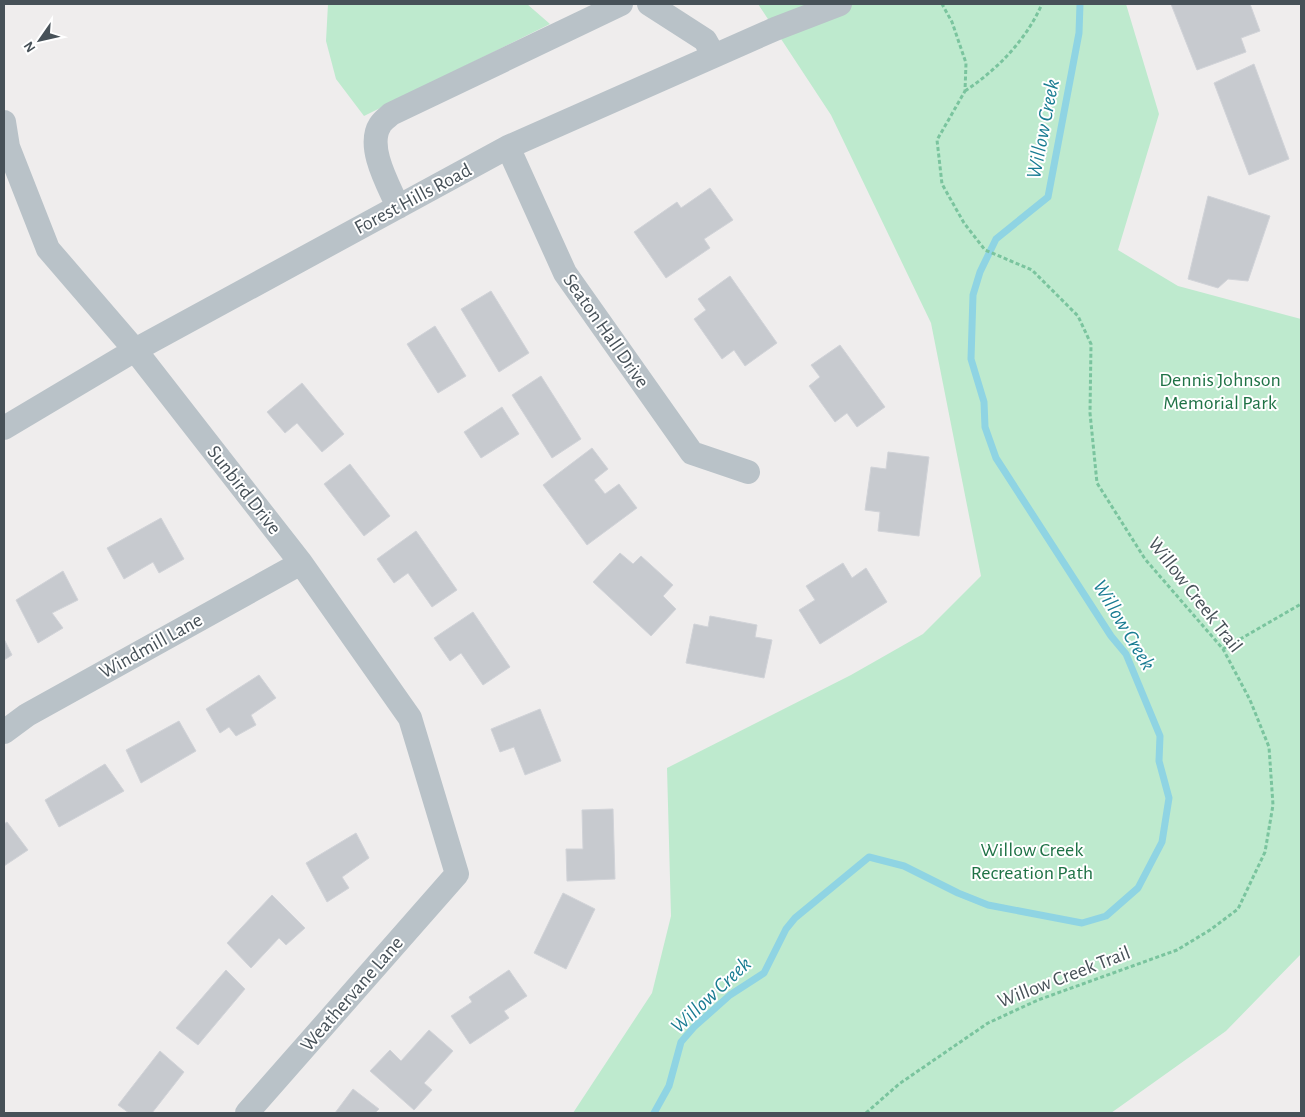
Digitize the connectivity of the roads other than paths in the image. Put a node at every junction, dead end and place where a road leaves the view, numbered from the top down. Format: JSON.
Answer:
{"nodes":[{"id":1,"x":621,"y":4,"type":"edge"},
{"id":2,"x":649,"y":4,"type":"edge"},
{"id":3,"x":840,"y":4,"type":"edge"},
{"id":4,"x":714,"y":56,"type":"junction"},
{"id":5,"x":4,"y":122,"type":"edge"},
{"id":6,"x":508,"y":147,"type":"junction"},
{"id":7,"x":6,"y":148,"type":"edge"},
{"id":8,"x":398,"y":207,"type":"junction"},
{"id":9,"x":135,"y":350,"type":"junction"},
{"id":10,"x":4,"y":428,"type":"edge"},
{"id":11,"x":748,"y":472,"type":"dead end"},
{"id":12,"x":301,"y":563,"type":"junction"},
{"id":13,"x":4,"y":732,"type":"edge"},
{"id":14,"x":458,"y":874,"type":"joint"},
{"id":15,"x":247,"y":1113,"type":"edge"}],
"edges":[{"from":1,"to":8,"type":"street"},
{"from":2,"to":4,"type":"street"},
{"from":3,"to":4,"type":"street","name":"Forest Hills Road"},
{"from":4,"to":6,"type":"street","name":"Forest Hills Road"},
{"from":5,"to":7,"type":"street","name":"Sunbird Drive"},
{"from":6,"to":8,"type":"street","name":"Forest Hills Road"},
{"from":6,"to":11,"type":"street","name":"Seaton Hall Drive"},
{"from":7,"to":9,"type":"street","name":"Sunbird Drive"},
{"from":8,"to":9,"type":"street","name":"Forest Hills Road"},
{"from":9,"to":10,"type":"street","name":"Forest Hills Road"},
{"from":9,"to":12,"type":"street","name":"Sunbird Drive"},
{"from":12,"to":13,"type":"street","name":"Windmill Lane"},
{"from":12,"to":14,"type":"street","name":"Sunbird Drive"},
{"from":14,"to":15,"type":"street","name":"Weathervane Lane"}]}
